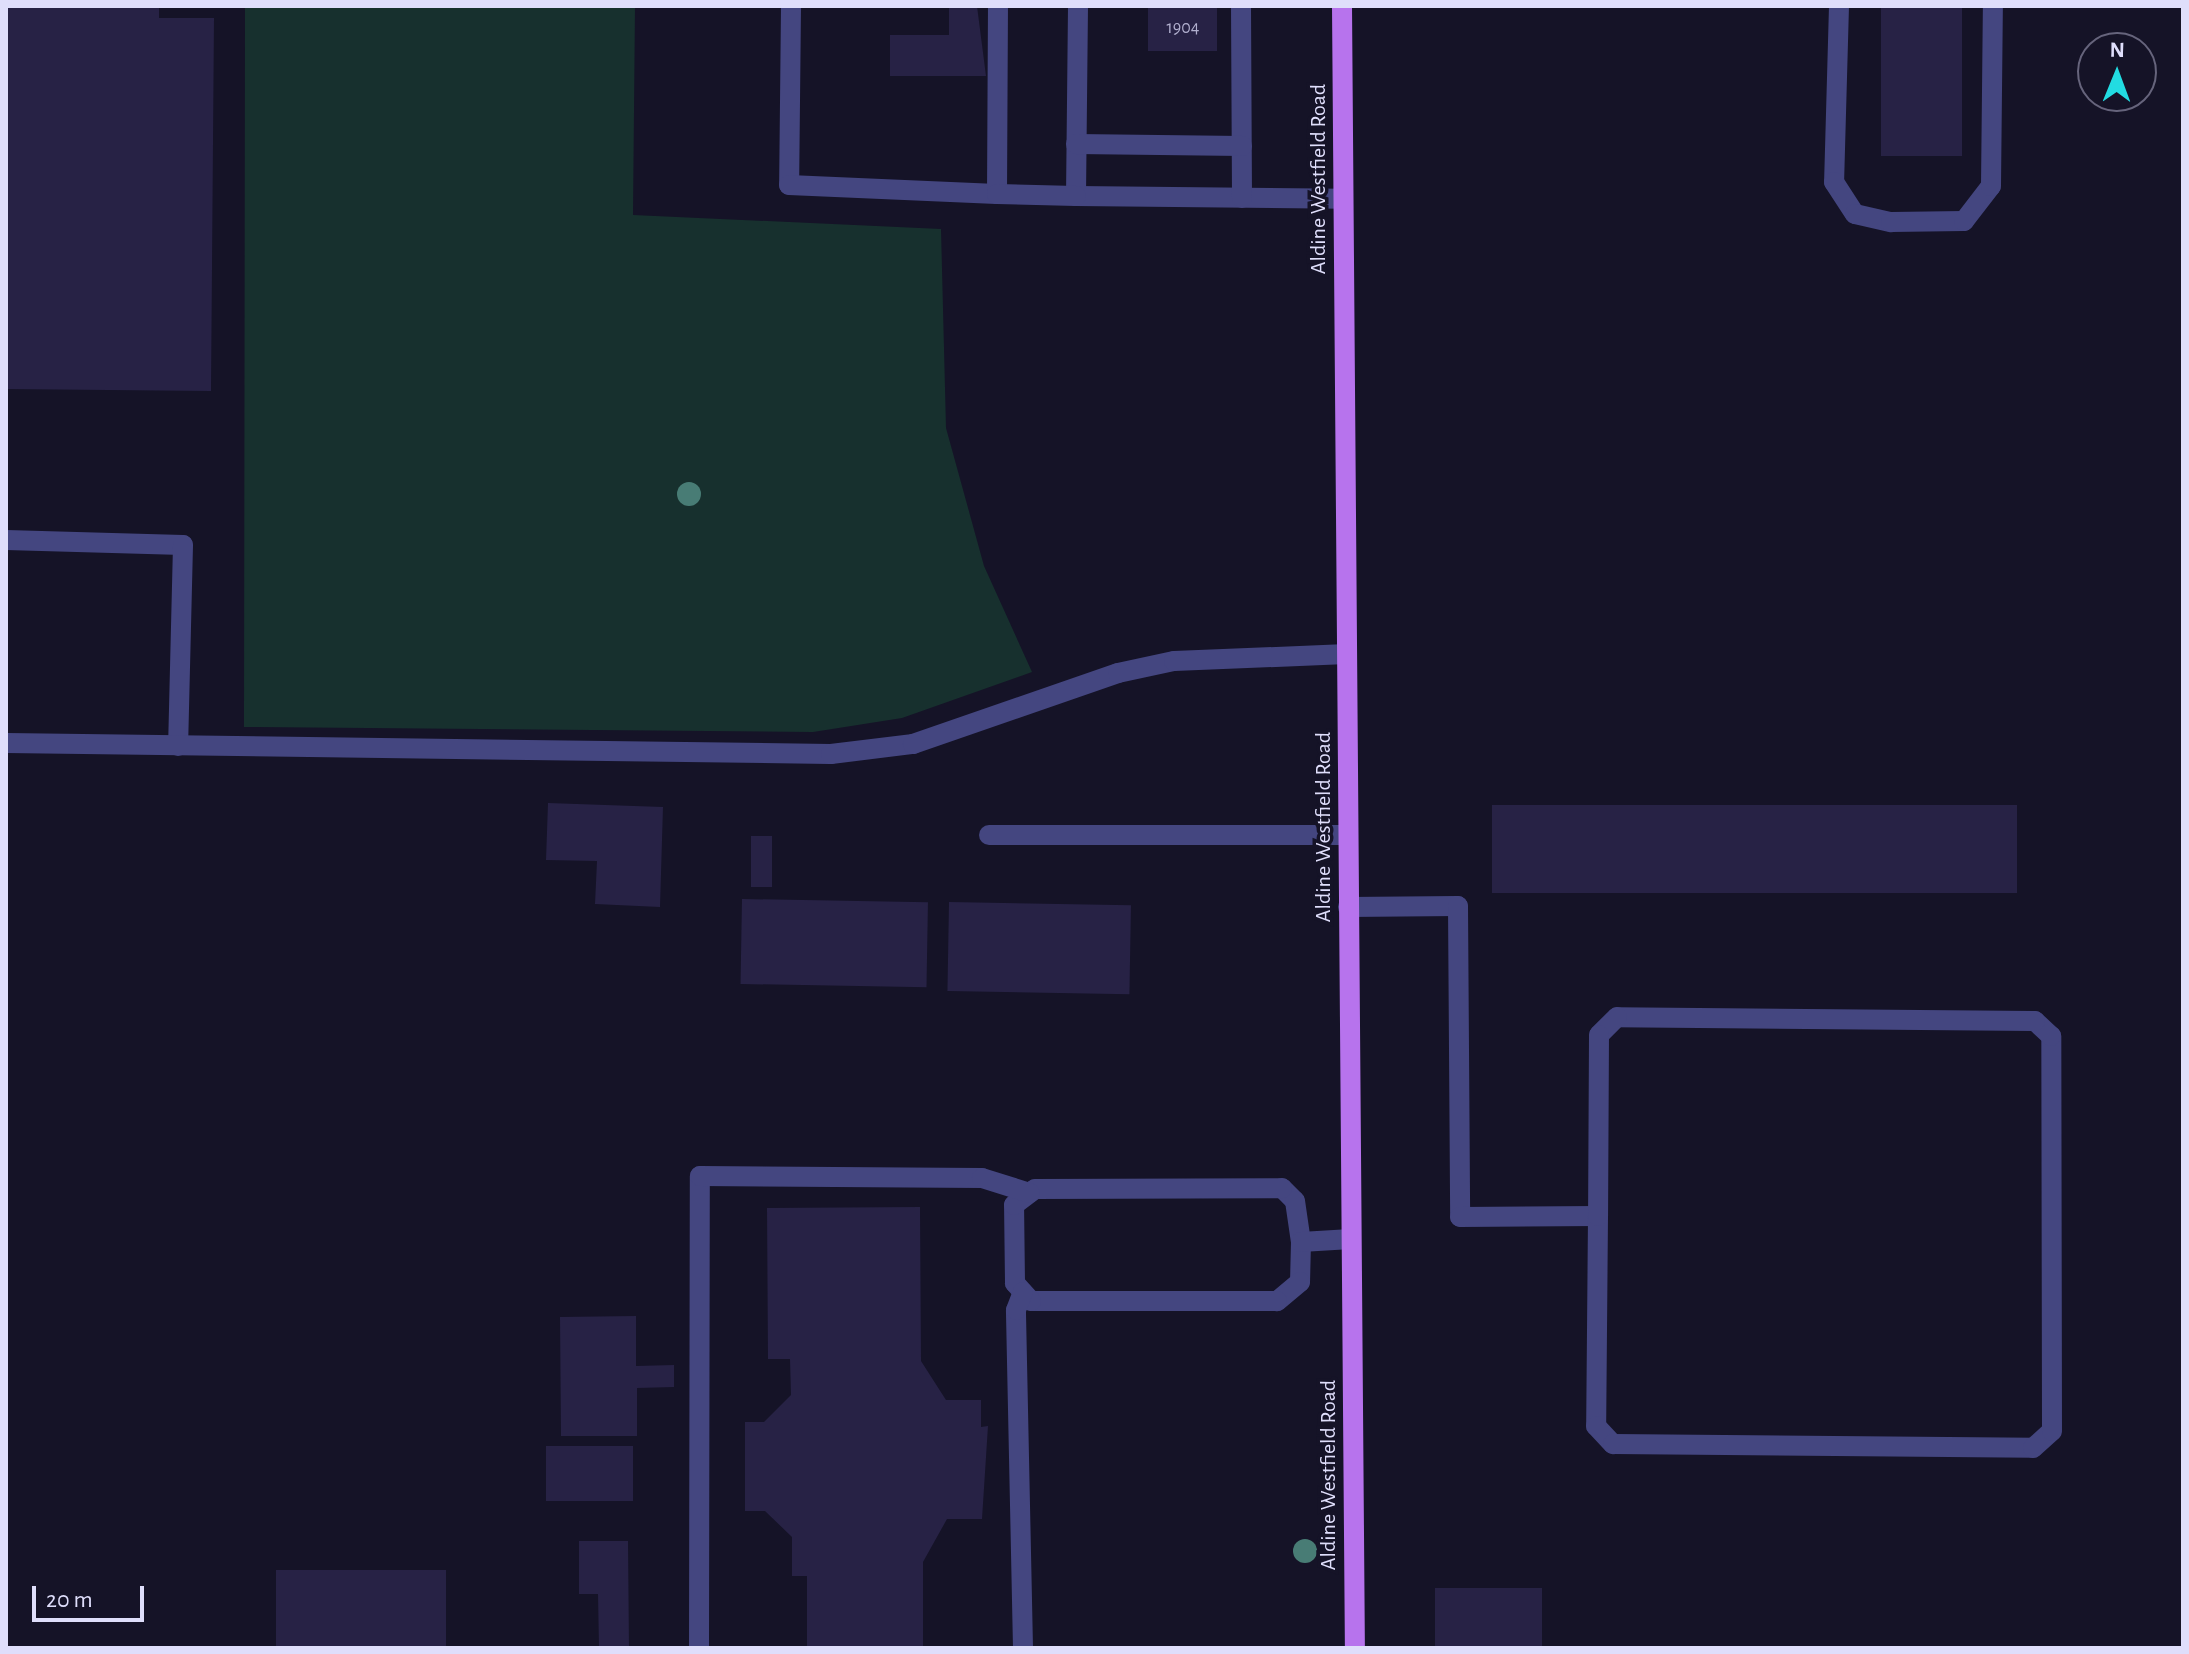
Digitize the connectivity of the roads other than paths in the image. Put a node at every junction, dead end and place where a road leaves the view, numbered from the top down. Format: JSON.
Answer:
{"nodes":[{"id":1,"x":791,"y":6,"type":"edge"},
{"id":2,"x":998,"y":6,"type":"edge"},
{"id":3,"x":1078,"y":6,"type":"edge"},
{"id":4,"x":1241,"y":6,"type":"edge"},
{"id":5,"x":1342,"y":6,"type":"edge"},
{"id":6,"x":1839,"y":6,"type":"edge"},
{"id":7,"x":1993,"y":6,"type":"edge"},
{"id":8,"x":1076,"y":144,"type":"junction"},
{"id":9,"x":1242,"y":146,"type":"junction"},
{"id":10,"x":997,"y":194,"type":"junction"},
{"id":11,"x":1076,"y":196,"type":"junction"},
{"id":12,"x":1242,"y":198,"type":"junction"},
{"id":13,"x":1343,"y":199,"type":"junction"},
{"id":14,"x":6,"y":540,"type":"edge"},
{"id":15,"x":1347,"y":654,"type":"junction"},
{"id":16,"x":6,"y":743,"type":"edge"},
{"id":17,"x":178,"y":746,"type":"junction"},
{"id":18,"x":989,"y":835,"type":"dead end"},
{"id":19,"x":1348,"y":835,"type":"junction"},
{"id":20,"x":1348,"y":907,"type":"junction"},
{"id":21,"x":1030,"y":1193,"type":"junction"},
{"id":22,"x":1598,"y":1216,"type":"junction"},
{"id":23,"x":1351,"y":1239,"type":"junction"},
{"id":24,"x":1301,"y":1242,"type":"junction"},
{"id":25,"x":1023,"y":1292,"type":"junction"},
{"id":26,"x":699,"y":1648,"type":"edge"},
{"id":27,"x":1023,"y":1648,"type":"edge"},
{"id":28,"x":1355,"y":1648,"type":"edge"}],
"edges":[{"from":1,"to":10,"type":"lane"},
{"from":2,"to":10,"type":"lane"},
{"from":3,"to":8,"type":"lane"},
{"from":4,"to":9,"type":"lane"},
{"from":5,"to":13,"type":"main road","name":"Aldine Westfield Road"},
{"from":6,"to":7,"type":"lane"},
{"from":8,"to":9,"type":"lane"},
{"from":8,"to":11,"type":"lane"},
{"from":9,"to":12,"type":"lane"},
{"from":10,"to":11,"type":"lane"},
{"from":11,"to":12,"type":"lane"},
{"from":12,"to":13,"type":"lane"},
{"from":13,"to":15,"type":"main road","name":"Aldine Westfield Road"},
{"from":14,"to":17,"type":"lane"},
{"from":15,"to":17,"type":"lane"},
{"from":15,"to":19,"type":"main road","name":"Aldine Westfield Road"},
{"from":16,"to":17,"type":"lane"},
{"from":18,"to":19,"type":"lane"},
{"from":19,"to":20,"type":"main road","name":"Aldine Westfield Road"},
{"from":20,"to":22,"type":"lane"},
{"from":20,"to":23,"type":"main road","name":"Aldine Westfield Road"},
{"from":21,"to":24,"type":"lane"},
{"from":21,"to":25,"type":"lane"},
{"from":21,"to":26,"type":"lane"},
{"from":22,"to":22,"type":"lane"},
{"from":23,"to":24,"type":"lane"},
{"from":23,"to":28,"type":"main road","name":"Aldine Westfield Road"},
{"from":24,"to":25,"type":"lane"},
{"from":25,"to":27,"type":"lane"}]}
